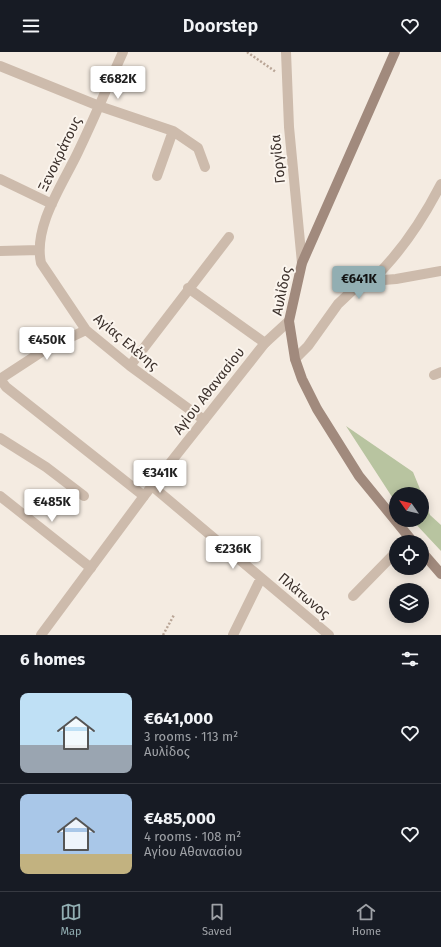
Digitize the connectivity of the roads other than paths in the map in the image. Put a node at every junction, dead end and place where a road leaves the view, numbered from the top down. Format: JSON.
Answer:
{"nodes":[{"id":1,"x":123,"y":52,"type":"edge"},
{"id":2,"x":286,"y":52,"type":"edge"},
{"id":3,"x":395,"y":52,"type":"edge"},
{"id":4,"x":0,"y":66,"type":"edge"},
{"id":5,"x":99,"y":106,"type":"junction"},
{"id":6,"x":173,"y":130,"type":"junction"},
{"id":7,"x":205,"y":167,"type":"dead end"},
{"id":8,"x":157,"y":176,"type":"dead end"},
{"id":9,"x":0,"y":179,"type":"edge"},
{"id":10,"x":441,"y":184,"type":"edge"},
{"id":11,"x":52,"y":204,"type":"junction"},
{"id":12,"x":229,"y":237,"type":"dead end"},
{"id":13,"x":39,"y":250,"type":"junction"},
{"id":14,"x":0,"y":251,"type":"edge"},
{"id":15,"x":302,"y":263,"type":"junction"},
{"id":16,"x":441,"y":271,"type":"edge"},
{"id":17,"x":372,"y":281,"type":"junction"},
{"id":18,"x":188,"y":288,"type":"junction"},
{"id":19,"x":289,"y":321,"type":"junction"},
{"id":20,"x":86,"y":330,"type":"junction"},
{"id":21,"x":265,"y":343,"type":"junction"},
{"id":22,"x":295,"y":359,"type":"junction"},
{"id":23,"x":130,"y":366,"type":"junction"},
{"id":24,"x":0,"y":379,"type":"edge"},
{"id":25,"x":204,"y":420,"type":"junction"},
{"id":26,"x":0,"y":438,"type":"edge"},
{"id":27,"x":152,"y":486,"type":"junction"},
{"id":28,"x":0,"y":496,"type":"edge"},
{"id":29,"x":84,"y":496,"type":"dead end"},
{"id":30,"x":144,"y":496,"type":"junction"},
{"id":31,"x":404,"y":535,"type":"edge"},
{"id":32,"x":389,"y":559,"type":"edge"},
{"id":33,"x":429,"y":560,"type":"edge"},
{"id":34,"x":91,"y":568,"type":"junction"},
{"id":35,"x":441,"y":574,"type":"edge"},
{"id":36,"x":261,"y":578,"type":"junction"},
{"id":37,"x":352,"y":596,"type":"dead end"},
{"id":38,"x":327,"y":634,"type":"edge"},
{"id":39,"x":40,"y":635,"type":"edge"},
{"id":40,"x":233,"y":635,"type":"edge"}],
"edges":[{"from":1,"to":5,"type":"street","name":"Ξενοκράτους"},
{"from":2,"to":15,"type":"street","name":"Γοργίδα"},
{"from":3,"to":15,"type":"main road","name":"Αυλίδος"},
{"from":4,"to":5,"type":"street"},
{"from":5,"to":6,"type":"street"},
{"from":5,"to":11,"type":"street","name":"Ξενοκράτους"},
{"from":6,"to":7,"type":"street"},
{"from":6,"to":8,"type":"street"},
{"from":9,"to":11,"type":"street"},
{"from":10,"to":17,"type":"street"},
{"from":11,"to":13,"type":"street","name":"Ξενοκράτους"},
{"from":12,"to":18,"type":"street"},
{"from":13,"to":14,"type":"street"},
{"from":13,"to":20,"type":"street","name":"Αγίας Ελένης"},
{"from":15,"to":19,"type":"main road","name":"Αυλίδος"},
{"from":16,"to":17,"type":"street"},
{"from":17,"to":22,"type":"street"},
{"from":18,"to":21,"type":"street"},
{"from":18,"to":23,"type":"street"},
{"from":19,"to":21,"type":"street","name":"Αγίου Αθανασίου"},
{"from":19,"to":22,"type":"main road","name":"Αυλίδος"},
{"from":20,"to":23,"type":"street","name":"Αγίας Ελένης"},
{"from":20,"to":24,"type":"street"},
{"from":21,"to":25,"type":"street","name":"Αγίου Αθανασίου"},
{"from":22,"to":31,"type":"main road","name":"Αυλίδος"},
{"from":23,"to":25,"type":"street","name":"Αγίας Ελένης"},
{"from":24,"to":30,"type":"street"},
{"from":25,"to":27,"type":"street","name":"Αγίου Αθανασίου"},
{"from":26,"to":29,"type":"street"},
{"from":27,"to":30,"type":"street","name":"Αγίου Αθανασίου"},
{"from":27,"to":36,"type":"street","name":"Πλάτωνος"},
{"from":28,"to":34,"type":"street"},
{"from":30,"to":34,"type":"street","name":"Αγίου Αθανασίου"},
{"from":32,"to":37,"type":"street"},
{"from":33,"to":35,"type":"main road"},
{"from":34,"to":39,"type":"street","name":"Αγίου Αθανασίου"},
{"from":36,"to":38,"type":"street","name":"Πλάτωνος"},
{"from":36,"to":40,"type":"street"}]}
